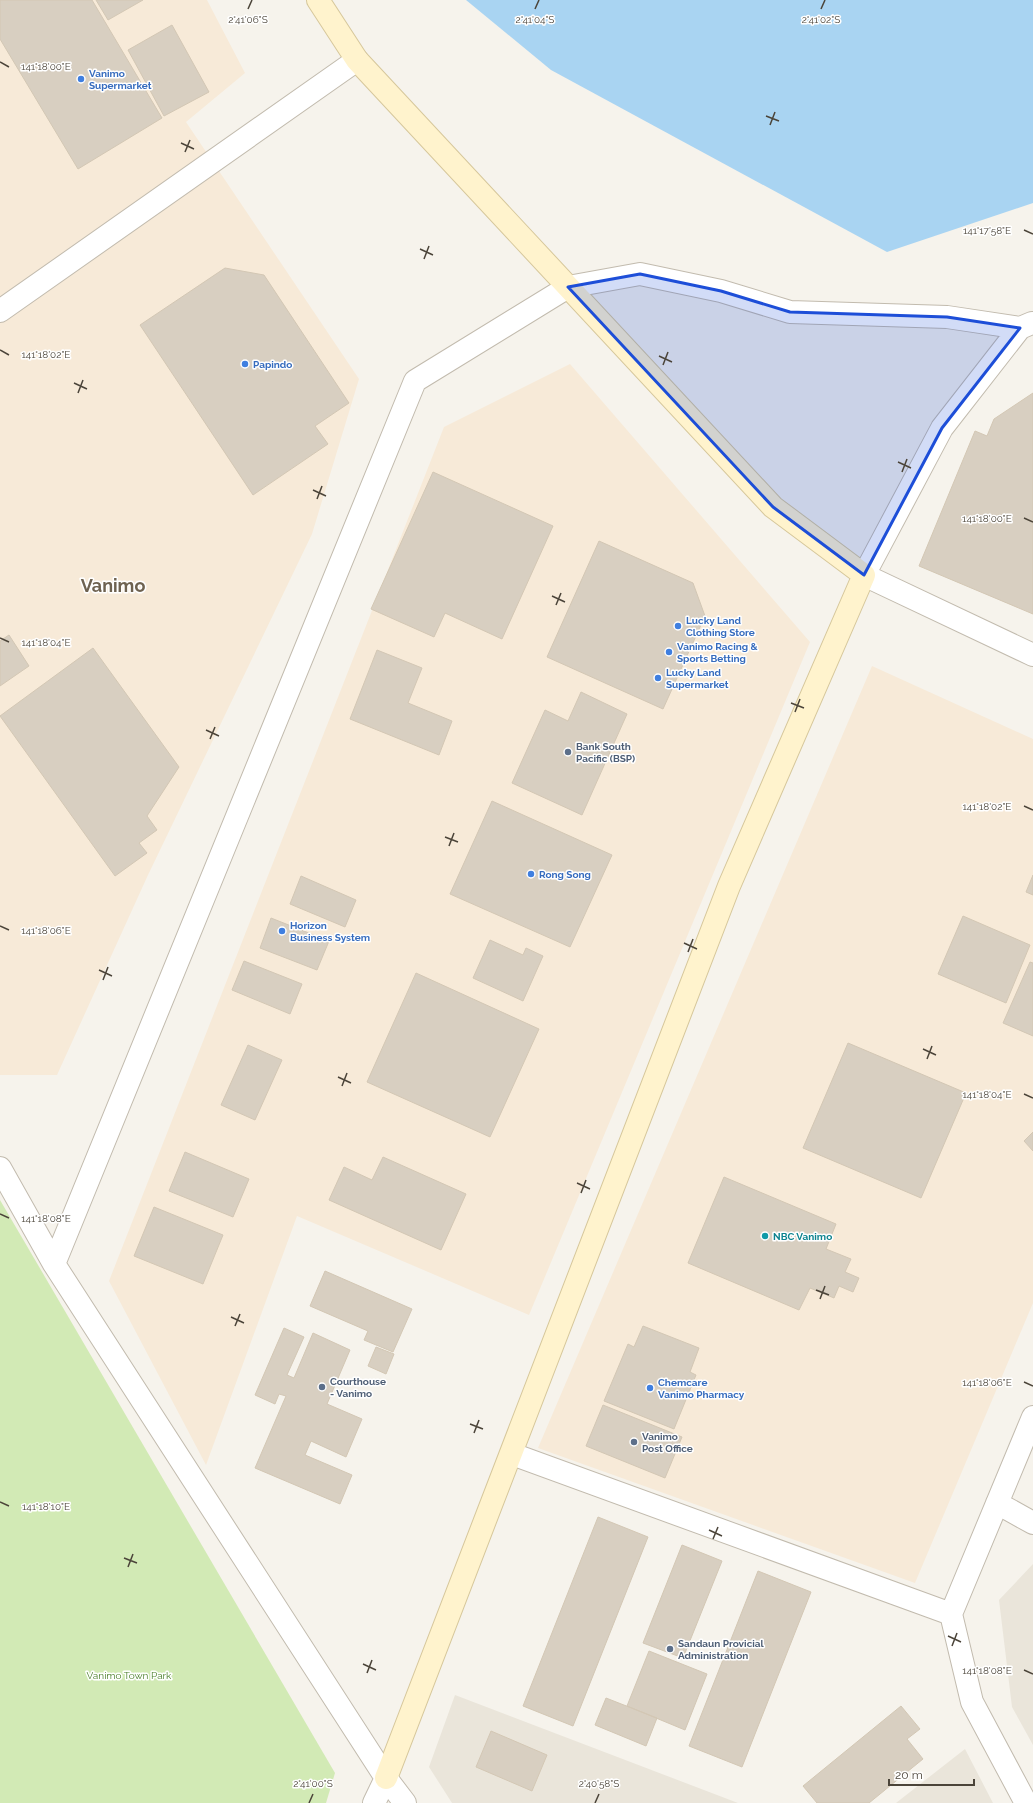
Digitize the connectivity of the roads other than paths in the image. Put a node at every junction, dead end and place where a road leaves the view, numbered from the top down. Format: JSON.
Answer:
{"nodes":[{"id":1,"x":318,"y":0,"type":"edge"},
{"id":2,"x":357,"y":60,"type":"junction"},
{"id":3,"x":568,"y":287,"type":"junction"},
{"id":4,"x":0,"y":311,"type":"edge"},
{"id":5,"x":1027,"y":326,"type":"edge"},
{"id":6,"x":864,"y":575,"type":"junction"},
{"id":7,"x":1033,"y":655,"type":"edge"},
{"id":8,"x":0,"y":1168,"type":"edge"},
{"id":9,"x":54,"y":1264,"type":"junction"},
{"id":10,"x":1033,"y":1418,"type":"edge"},
{"id":11,"x":512,"y":1454,"type":"junction"},
{"id":12,"x":997,"y":1503,"type":"junction"},
{"id":13,"x":1033,"y":1523,"type":"edge"},
{"id":14,"x":951,"y":1614,"type":"junction"},
{"id":15,"x":386,"y":1778,"type":"junction"},
{"id":16,"x":374,"y":1803,"type":"edge"},
{"id":17,"x":405,"y":1803,"type":"edge"},
{"id":18,"x":1026,"y":1803,"type":"edge"}],
"edges":[{"from":1,"to":2,"type":"street"},
{"from":2,"to":3,"type":"street"},
{"from":2,"to":4,"type":"street"},
{"from":3,"to":5,"type":"street"},
{"from":3,"to":6,"type":"street"},
{"from":3,"to":9,"type":"street"},
{"from":5,"to":6,"type":"street"},
{"from":6,"to":7,"type":"street"},
{"from":6,"to":11,"type":"street"},
{"from":8,"to":9,"type":"street"},
{"from":9,"to":15,"type":"street"},
{"from":10,"to":12,"type":"street"},
{"from":11,"to":14,"type":"street"},
{"from":11,"to":15,"type":"street"},
{"from":12,"to":13,"type":"street"},
{"from":12,"to":14,"type":"street"},
{"from":14,"to":18,"type":"street"},
{"from":15,"to":16,"type":"street"},
{"from":15,"to":17,"type":"street"}]}
